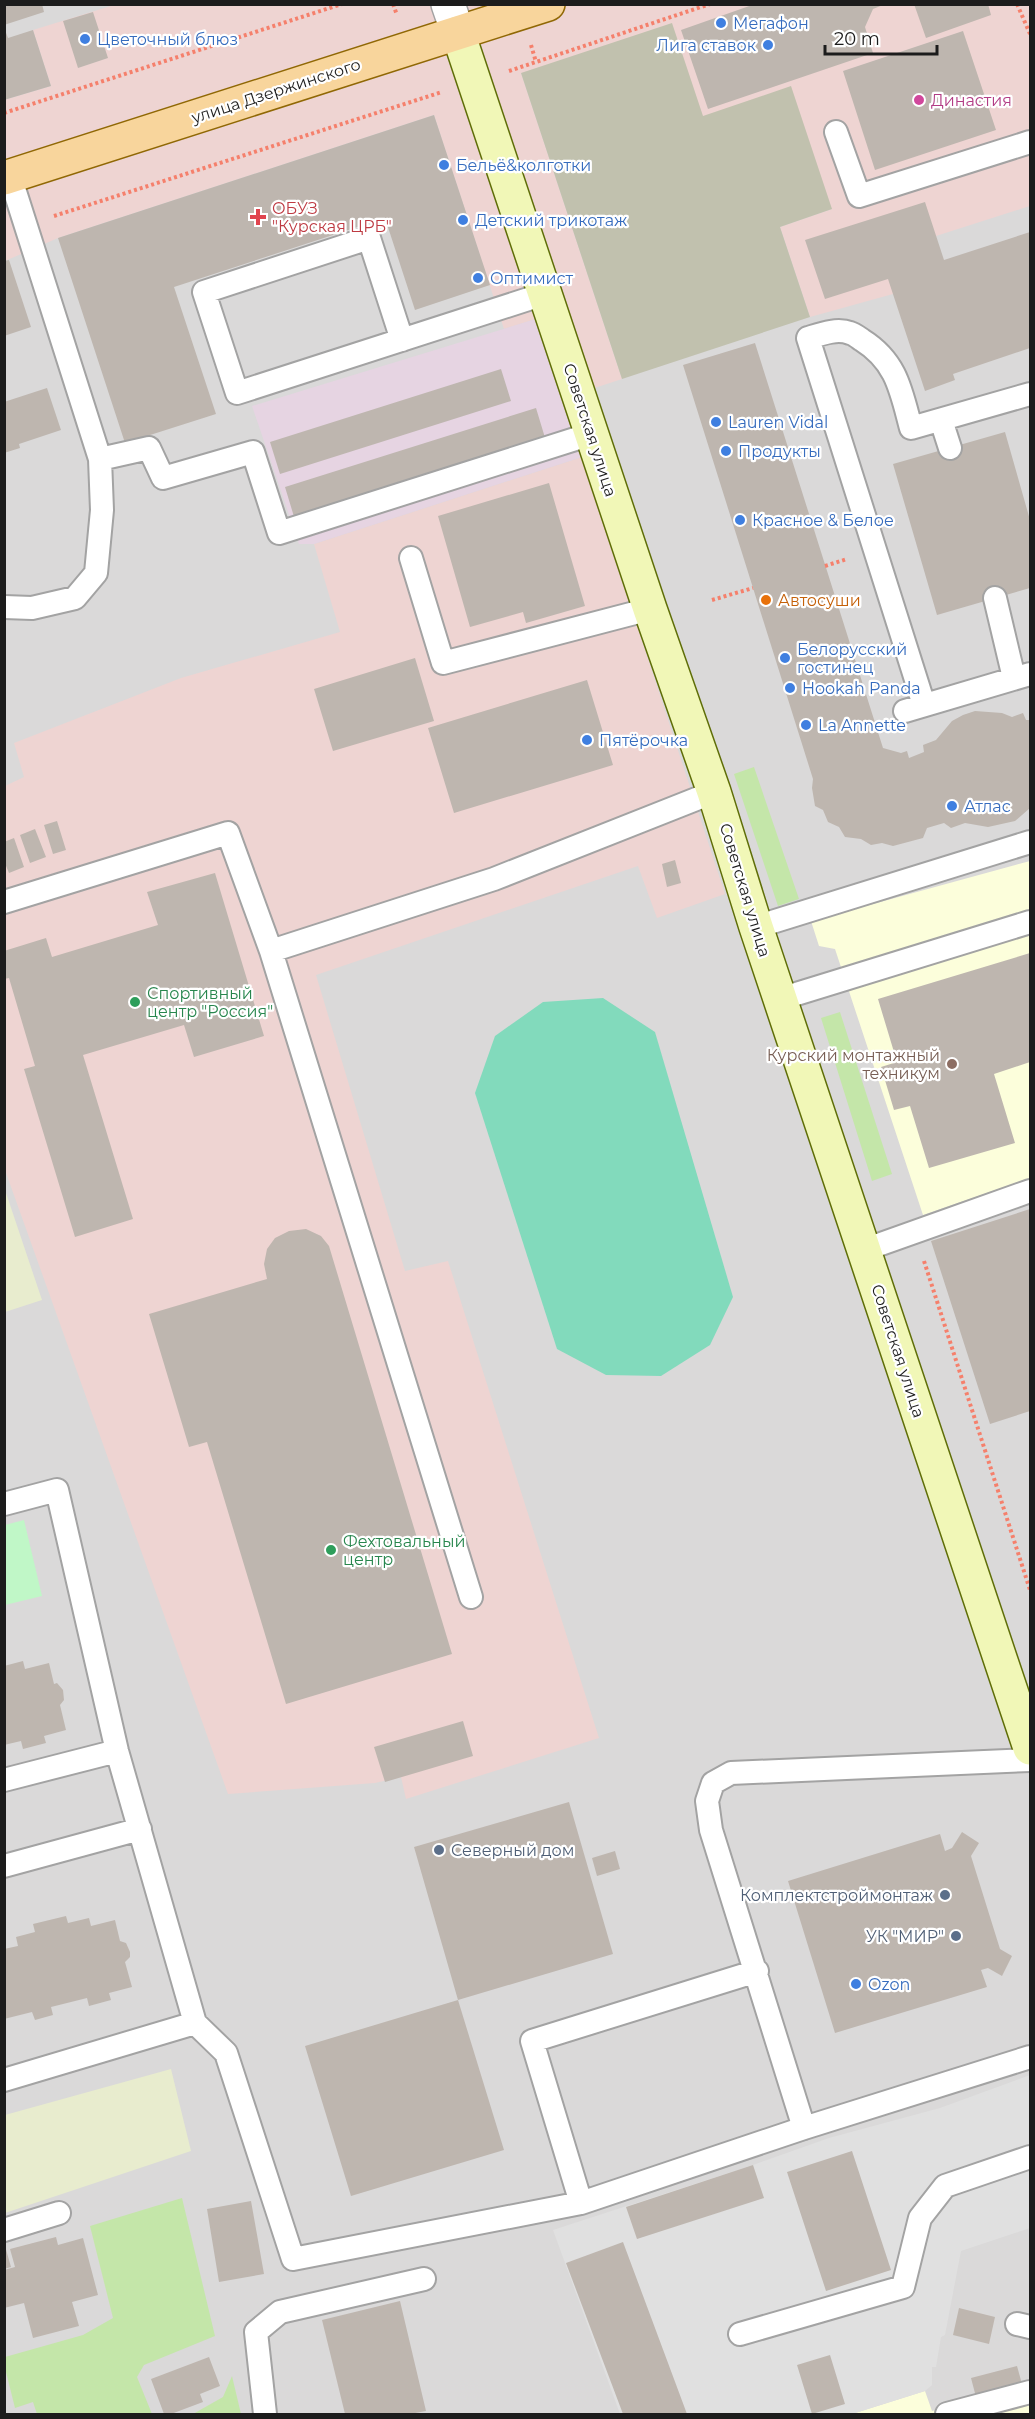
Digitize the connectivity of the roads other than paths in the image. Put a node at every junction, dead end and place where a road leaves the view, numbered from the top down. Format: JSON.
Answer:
{"nodes":[{"id":1,"x":548,"y":4,"type":"edge"},
{"id":2,"x":453,"y":19,"type":"edge"},
{"id":3,"x":836,"y":132,"type":"dead end"},
{"id":4,"x":1030,"y":142,"type":"edge"},
{"id":5,"x":8,"y":177,"type":"edge"},
{"id":6,"x":544,"y":294,"type":"junction"},
{"id":7,"x":402,"y":339,"type":"junction"},
{"id":8,"x":1030,"y":394,"type":"edge"},
{"id":9,"x":941,"y":420,"type":"junction"},
{"id":10,"x":591,"y":434,"type":"junction"},
{"id":11,"x":950,"y":448,"type":"dead end"},
{"id":12,"x":100,"y":459,"type":"junction"},
{"id":13,"x":411,"y":558,"type":"dead end"},
{"id":14,"x":994,"y":598,"type":"dead end"},
{"id":15,"x":4,"y":607,"type":"edge"},
{"id":16,"x":650,"y":609,"type":"junction"},
{"id":17,"x":1022,"y":676,"type":"edge"},
{"id":18,"x":714,"y":792,"type":"junction"},
{"id":19,"x":1030,"y":842,"type":"edge"},
{"id":20,"x":4,"y":902,"type":"edge"},
{"id":21,"x":1030,"y":922,"type":"edge"},
{"id":22,"x":756,"y":927,"type":"junction"},
{"id":23,"x":271,"y":951,"type":"junction"},
{"id":24,"x":780,"y":999,"type":"junction"},
{"id":25,"x":1030,"y":1191,"type":"edge"},
{"id":26,"x":864,"y":1250,"type":"junction"},
{"id":27,"x":4,"y":1504,"type":"edge"},
{"id":28,"x":471,"y":1597,"type":"dead end"},
{"id":29,"x":1030,"y":1748,"type":"edge"},
{"id":30,"x":117,"y":1752,"type":"junction"},
{"id":31,"x":1030,"y":1760,"type":"edge"},
{"id":32,"x":4,"y":1780,"type":"edge"},
{"id":33,"x":140,"y":1829,"type":"junction"},
{"id":34,"x":4,"y":1866,"type":"edge"},
{"id":35,"x":757,"y":1971,"type":"junction"},
{"id":36,"x":195,"y":2023,"type":"junction"},
{"id":37,"x":1030,"y":2057,"type":"edge"},
{"id":38,"x":4,"y":2080,"type":"edge"},
{"id":39,"x":804,"y":2128,"type":"junction"},
{"id":40,"x":1030,"y":2157,"type":"edge"},
{"id":41,"x":581,"y":2203,"type":"junction"},
{"id":42,"x":59,"y":2213,"type":"dead end"},
{"id":43,"x":4,"y":2230,"type":"edge"},
{"id":44,"x":424,"y":2278,"type":"dead end"},
{"id":45,"x":740,"y":2334,"type":"dead end"},
{"id":46,"x":1030,"y":2392,"type":"edge"},
{"id":47,"x":265,"y":2415,"type":"edge"},
{"id":48,"x":947,"y":2415,"type":"edge"}],
"edges":[{"from":1,"to":2,"type":"main road","name":"улица Дзержинского"},
{"from":2,"to":5,"type":"main road","name":"улица Дзержинского"},
{"from":2,"to":6,"type":"street","name":"Советская улица"},
{"from":3,"to":4,"type":"lane"},
{"from":5,"to":12,"type":"lane"},
{"from":6,"to":7,"type":"lane"},
{"from":6,"to":10,"type":"street","name":"Советская улица"},
{"from":7,"to":7,"type":"lane"},
{"from":8,"to":9,"type":"lane"},
{"from":9,"to":11,"type":"lane"},
{"from":9,"to":17,"type":"lane"},
{"from":10,"to":12,"type":"lane"},
{"from":10,"to":16,"type":"street","name":"Советская улица"},
{"from":12,"to":15,"type":"lane"},
{"from":13,"to":16,"type":"lane"},
{"from":14,"to":17,"type":"lane"},
{"from":16,"to":18,"type":"street","name":"Советская улица"},
{"from":18,"to":22,"type":"street","name":"Советская улица"},
{"from":18,"to":23,"type":"lane"},
{"from":19,"to":22,"type":"lane"},
{"from":20,"to":23,"type":"lane"},
{"from":21,"to":24,"type":"lane"},
{"from":22,"to":24,"type":"street","name":"Советская улица"},
{"from":23,"to":28,"type":"lane"},
{"from":24,"to":26,"type":"street","name":"Советская улица"},
{"from":25,"to":26,"type":"lane"},
{"from":26,"to":29,"type":"street","name":"Советская улица"},
{"from":27,"to":30,"type":"lane"},
{"from":30,"to":32,"type":"lane"},
{"from":30,"to":33,"type":"lane"},
{"from":31,"to":35,"type":"lane"},
{"from":33,"to":34,"type":"lane"},
{"from":33,"to":36,"type":"lane"},
{"from":35,"to":39,"type":"lane"},
{"from":35,"to":41,"type":"lane"},
{"from":36,"to":38,"type":"lane"},
{"from":36,"to":41,"type":"lane"},
{"from":37,"to":39,"type":"lane"},
{"from":39,"to":41,"type":"lane"},
{"from":40,"to":45,"type":"lane"},
{"from":42,"to":43,"type":"lane"},
{"from":44,"to":47,"type":"lane"},
{"from":46,"to":48,"type":"lane"}]}
